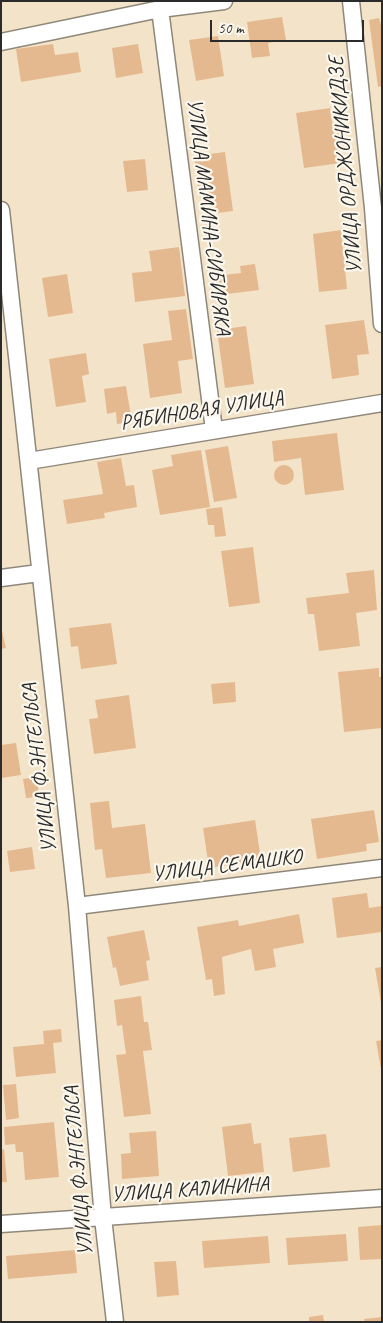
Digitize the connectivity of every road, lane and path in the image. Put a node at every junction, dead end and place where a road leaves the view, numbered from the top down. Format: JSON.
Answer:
{"nodes":[{"id":1,"x":224,"y":1,"type":"edge"},
{"id":2,"x":352,"y":1,"type":"edge"},
{"id":3,"x":160,"y":9,"type":"junction"},
{"id":4,"x":1,"y":42,"type":"edge"},
{"id":5,"x":1,"y":210,"type":"edge"},
{"id":6,"x":382,"y":324,"type":"edge"},
{"id":7,"x":382,"y":404,"type":"edge"},
{"id":8,"x":214,"y":430,"type":"junction"},
{"id":9,"x":29,"y":461,"type":"junction"},
{"id":10,"x":39,"y":573,"type":"junction"},
{"id":11,"x":1,"y":578,"type":"edge"},
{"id":12,"x":382,"y":868,"type":"edge"},
{"id":13,"x":77,"y":906,"type":"junction"},
{"id":14,"x":382,"y":1198,"type":"edge"},
{"id":15,"x":103,"y":1218,"type":"junction"},
{"id":16,"x":1,"y":1224,"type":"edge"},
{"id":17,"x":114,"y":1322,"type":"edge"}],
"edges":[{"from":1,"to":3,"type":"street"},
{"from":2,"to":6,"type":"street","name":"УЛИЦА ОРДЖОНИКИДЗЕ"},
{"from":3,"to":4,"type":"street"},
{"from":3,"to":8,"type":"street","name":"УЛИЦА МАМИНА-СИБИРЯКА"},
{"from":5,"to":9,"type":"street","name":"УЛИЦА Ф.ЭНГЕЛЬСА"},
{"from":7,"to":8,"type":"street","name":"РЯБИНОВАЯ УЛИЦА"},
{"from":8,"to":9,"type":"street","name":"РЯБИНОВАЯ УЛИЦА"},
{"from":9,"to":10,"type":"street","name":"УЛИЦА Ф.ЭНГЕЛЬСА"},
{"from":10,"to":11,"type":"street"},
{"from":10,"to":13,"type":"street","name":"УЛИЦА Ф.ЭНГЕЛЬСА"},
{"from":12,"to":13,"type":"street","name":"УЛИЦА СЕМАШКО"},
{"from":13,"to":15,"type":"street","name":"УЛИЦА Ф.ЭНГЕЛЬСА"},
{"from":14,"to":15,"type":"street","name":"УЛИЦА КАЛИНИНА"},
{"from":15,"to":16,"type":"street","name":"УЛИЦА КАЛИНИНА"},
{"from":15,"to":17,"type":"street","name":"УЛИЦА Ф.ЭНГЕЛЬСА"}]}
